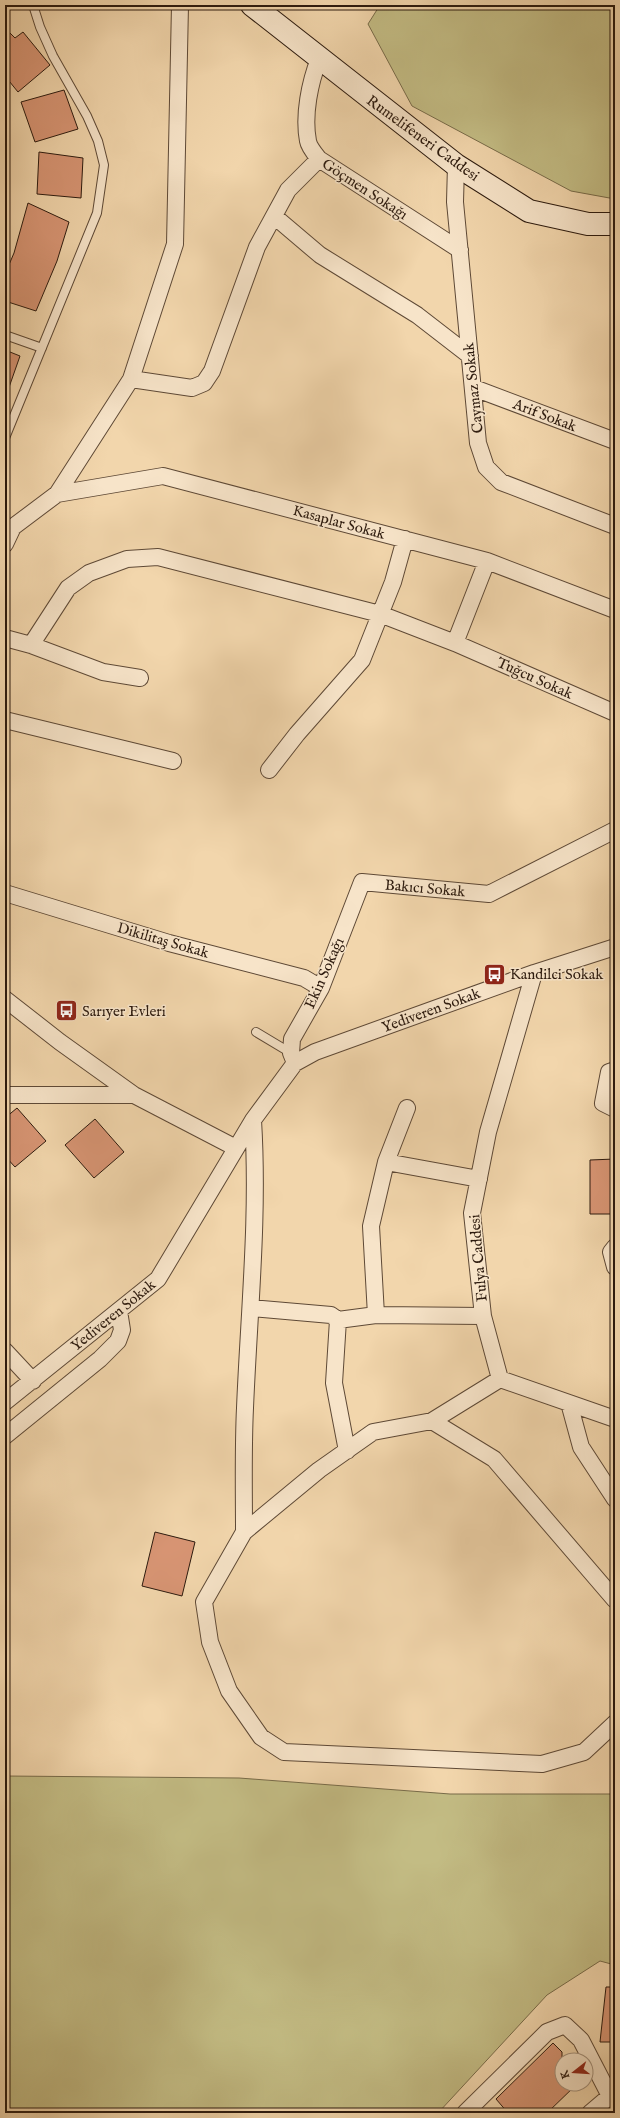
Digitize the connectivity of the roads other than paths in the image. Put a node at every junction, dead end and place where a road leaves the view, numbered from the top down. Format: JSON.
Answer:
{"nodes":[{"id":1,"x":33,"y":5,"type":"edge"},
{"id":2,"x":180,"y":5,"type":"edge"},
{"id":3,"x":252,"y":5,"type":"edge"},
{"id":4,"x":319,"y":59,"type":"junction"},
{"id":5,"x":319,"y":159,"type":"junction"},
{"id":6,"x":456,"y":166,"type":"junction"},
{"id":7,"x":274,"y":216,"type":"junction"},
{"id":8,"x":615,"y":224,"type":"edge"},
{"id":9,"x":460,"y":250,"type":"junction"},
{"id":10,"x":5,"y":335,"type":"edge"},
{"id":11,"x":42,"y":348,"type":"junction"},
{"id":12,"x":470,"y":356,"type":"junction"},
{"id":13,"x":131,"y":379,"type":"junction"},
{"id":14,"x":474,"y":388,"type":"junction"},
{"id":15,"x":5,"y":438,"type":"edge"},
{"id":16,"x":615,"y":441,"type":"edge"},
{"id":17,"x":57,"y":494,"type":"junction"},
{"id":18,"x":9,"y":525,"type":"edge"},
{"id":19,"x":615,"y":526,"type":"edge"},
{"id":20,"x":405,"y":540,"type":"junction"},
{"id":21,"x":5,"y":544,"type":"edge"},
{"id":22,"x":487,"y":561,"type":"junction"},
{"id":23,"x":615,"y":610,"type":"edge"},
{"id":24,"x":380,"y":614,"type":"junction"},
{"id":25,"x":5,"y":638,"type":"edge"},
{"id":26,"x":455,"y":643,"type":"junction"},
{"id":27,"x":31,"y":645,"type":"junction"},
{"id":28,"x":140,"y":678,"type":"dead end"},
{"id":29,"x":615,"y":713,"type":"edge"},
{"id":30,"x":5,"y":720,"type":"edge"},
{"id":31,"x":173,"y":762,"type":"dead end"},
{"id":32,"x":269,"y":770,"type":"dead end"},
{"id":33,"x":615,"y":830,"type":"edge"},
{"id":34,"x":362,"y":882,"type":"joint"},
{"id":35,"x":5,"y":893,"type":"edge"},
{"id":36,"x":615,"y":947,"type":"edge"},
{"id":37,"x":534,"y":973,"type":"junction"},
{"id":38,"x":321,"y":988,"type":"junction"},
{"id":39,"x":5,"y":999,"type":"edge"},
{"id":40,"x":256,"y":1032,"type":"dead end"},
{"id":41,"x":293,"y":1058,"type":"junction"},
{"id":42,"x":615,"y":1070,"type":"edge"},
{"id":43,"x":5,"y":1095,"type":"edge"},
{"id":44,"x":134,"y":1095,"type":"junction"},
{"id":45,"x":407,"y":1108,"type":"dead end"},
{"id":46,"x":615,"y":1109,"type":"edge"},
{"id":47,"x":253,"y":1120,"type":"junction"},
{"id":48,"x":236,"y":1148,"type":"junction"},
{"id":49,"x":386,"y":1162,"type":"junction"},
{"id":50,"x":479,"y":1179,"type":"junction"},
{"id":51,"x":615,"y":1247,"type":"edge"},
{"id":52,"x":615,"y":1267,"type":"edge"},
{"id":53,"x":251,"y":1308,"type":"junction"},
{"id":54,"x":119,"y":1311,"type":"junction"},
{"id":55,"x":376,"y":1315,"type":"junction"},
{"id":56,"x":483,"y":1316,"type":"junction"},
{"id":57,"x":338,"y":1320,"type":"junction"},
{"id":58,"x":5,"y":1351,"type":"edge"},
{"id":59,"x":500,"y":1379,"type":"junction"},
{"id":60,"x":33,"y":1380,"type":"junction"},
{"id":61,"x":5,"y":1402,"type":"edge"},
{"id":62,"x":569,"y":1403,"type":"junction"},
{"id":63,"x":615,"y":1419,"type":"edge"},
{"id":64,"x":432,"y":1421,"type":"junction"},
{"id":65,"x":5,"y":1436,"type":"edge"},
{"id":66,"x":347,"y":1450,"type":"junction"},
{"id":67,"x":615,"y":1499,"type":"edge"},
{"id":68,"x":244,"y":1532,"type":"junction"},
{"id":69,"x":615,"y":1600,"type":"edge"},
{"id":70,"x":615,"y":1723,"type":"edge"},
{"id":71,"x":613,"y":2095,"type":"edge"},
{"id":72,"x":465,"y":2113,"type":"edge"},
{"id":73,"x":590,"y":2113,"type":"edge"}],
"edges":[{"from":1,"to":11,"type":"lane"},
{"from":2,"to":13,"type":"street"},
{"from":3,"to":4,"type":"street","name":"Rumelifeneri Caddesi"},
{"from":4,"to":5,"type":"street","name":"Göçmen Sokağı"},
{"from":4,"to":6,"type":"street","name":"Rumelifeneri Caddesi"},
{"from":5,"to":7,"type":"street"},
{"from":5,"to":9,"type":"street","name":"Göçmen Sokağı"},
{"from":6,"to":8,"type":"street","name":"Rumelifeneri Caddesi"},
{"from":6,"to":9,"type":"street","name":"Caymaz Sokak"},
{"from":7,"to":12,"type":"street"},
{"from":7,"to":13,"type":"street"},
{"from":9,"to":12,"type":"street","name":"Caymaz Sokak"},
{"from":10,"to":11,"type":"lane"},
{"from":11,"to":15,"type":"lane"},
{"from":12,"to":14,"type":"street","name":"Caymaz Sokak"},
{"from":13,"to":17,"type":"street"},
{"from":14,"to":16,"type":"street","name":"Arif Sokak"},
{"from":14,"to":19,"type":"street","name":"Caymaz Sokak"},
{"from":17,"to":18,"type":"street"},
{"from":17,"to":20,"type":"street","name":"Kasaplar Sokak"},
{"from":18,"to":21,"type":"street"},
{"from":20,"to":22,"type":"street","name":"Kasaplar Sokak"},
{"from":20,"to":24,"type":"street"},
{"from":22,"to":23,"type":"street","name":"Kasaplar Sokak"},
{"from":22,"to":26,"type":"street"},
{"from":24,"to":26,"type":"street","name":"Tuğcu Sokak"},
{"from":24,"to":27,"type":"street","name":"Tuğcu Sokak"},
{"from":24,"to":32,"type":"street"},
{"from":25,"to":27,"type":"street"},
{"from":26,"to":29,"type":"street","name":"Tuğcu Sokak"},
{"from":27,"to":28,"type":"street"},
{"from":30,"to":31,"type":"street"},
{"from":33,"to":34,"type":"street","name":"Bakıcı Sokak"},
{"from":34,"to":38,"type":"street","name":"Ekin Sokağı"},
{"from":35,"to":38,"type":"street","name":"Dikilitaş Sokak"},
{"from":36,"to":37,"type":"street","name":"Yediveren Sokak"},
{"from":37,"to":41,"type":"street","name":"Yediveren Sokak"},
{"from":37,"to":50,"type":"street","name":"Fulya Caddesi"},
{"from":38,"to":41,"type":"street","name":"Ekin Sokağı"},
{"from":39,"to":44,"type":"street"},
{"from":40,"to":41,"type":"lane"},
{"from":41,"to":47,"type":"street","name":"Yediveren Sokak"},
{"from":42,"to":46,"type":"street"},
{"from":43,"to":44,"type":"street"},
{"from":44,"to":48,"type":"street"},
{"from":45,"to":49,"type":"street"},
{"from":47,"to":48,"type":"street","name":"Yediveren Sokak"},
{"from":47,"to":53,"type":"street"},
{"from":48,"to":54,"type":"street","name":"Yediveren Sokak"},
{"from":49,"to":50,"type":"street"},
{"from":49,"to":55,"type":"street"},
{"from":50,"to":56,"type":"street","name":"Fulya Caddesi"},
{"from":51,"to":52,"type":"street"},
{"from":53,"to":57,"type":"street"},
{"from":53,"to":68,"type":"street"},
{"from":54,"to":60,"type":"street","name":"Yediveren Sokak"},
{"from":54,"to":65,"type":"street"},
{"from":55,"to":56,"type":"street"},
{"from":55,"to":57,"type":"street"},
{"from":56,"to":59,"type":"street","name":"Fulya Caddesi"},
{"from":57,"to":66,"type":"street"},
{"from":58,"to":60,"type":"street"},
{"from":59,"to":62,"type":"street"},
{"from":59,"to":64,"type":"street"},
{"from":60,"to":61,"type":"street","name":"Yediveren Sokak"},
{"from":62,"to":63,"type":"street"},
{"from":62,"to":67,"type":"street"},
{"from":64,"to":66,"type":"street"},
{"from":64,"to":69,"type":"street"},
{"from":66,"to":68,"type":"street"},
{"from":68,"to":70,"type":"street"},
{"from":71,"to":72,"type":"street"},
{"from":71,"to":73,"type":"street"}]}
